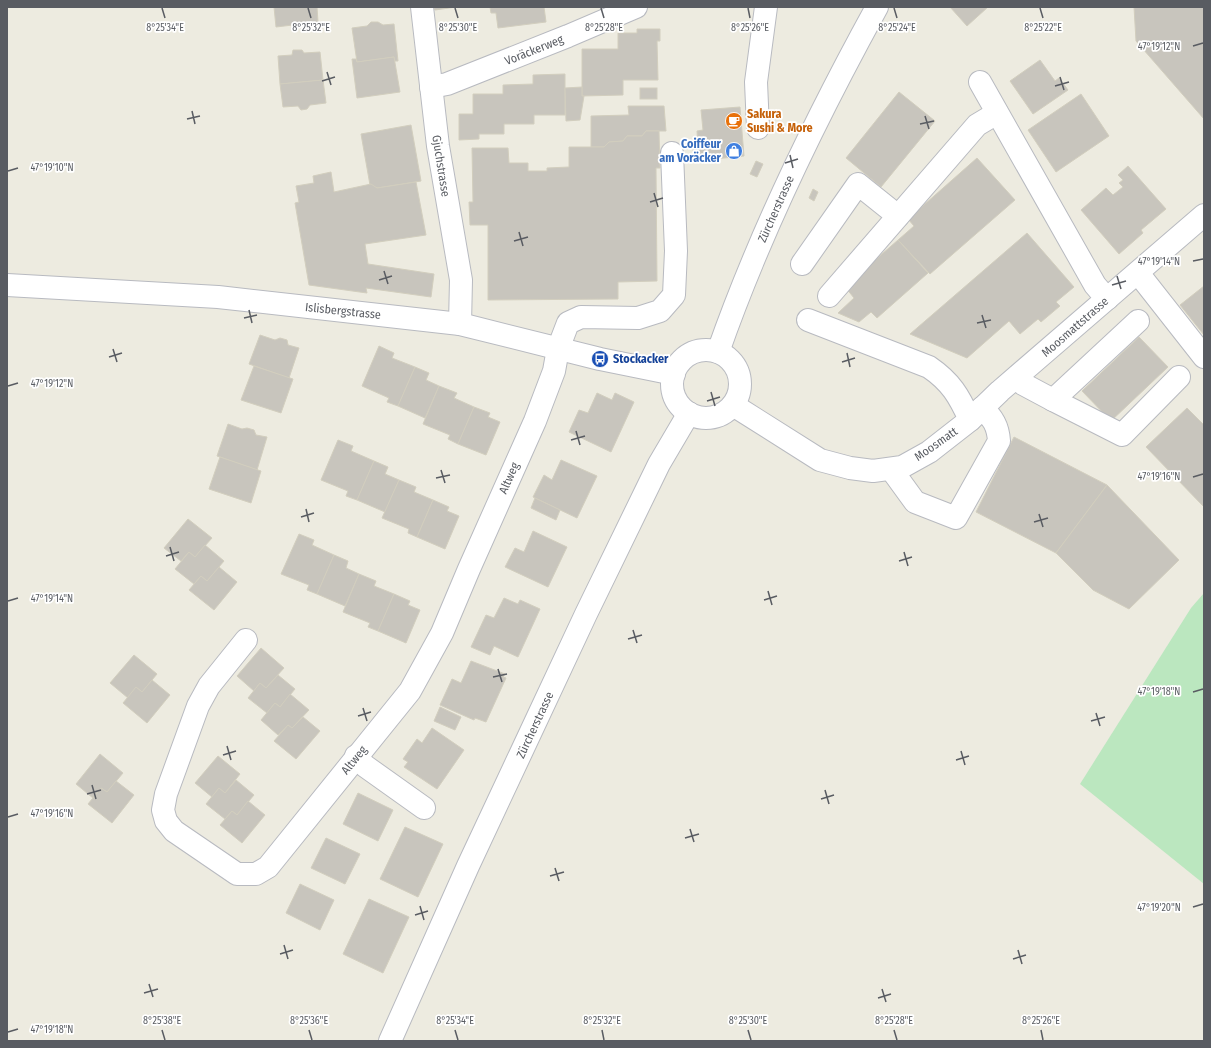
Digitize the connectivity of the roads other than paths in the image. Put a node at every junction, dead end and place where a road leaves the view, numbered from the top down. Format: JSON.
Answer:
{"nodes":[{"id":1,"x":422,"y":7,"type":"edge"},
{"id":2,"x":636,"y":7,"type":"edge"},
{"id":3,"x":766,"y":7,"type":"edge"},
{"id":4,"x":877,"y":7,"type":"edge"},
{"id":5,"x":980,"y":82,"type":"dead end"},
{"id":6,"x":431,"y":87,"type":"junction"},
{"id":7,"x":997,"y":113,"type":"junction"},
{"id":8,"x":758,"y":128,"type":"dead end"},
{"id":9,"x":672,"y":153,"type":"dead end"},
{"id":10,"x":1204,"y":215,"type":"edge"},
{"id":11,"x":898,"y":216,"type":"junction"},
{"id":12,"x":802,"y":264,"type":"dead end"},
{"id":13,"x":1138,"y":273,"type":"junction"},
{"id":14,"x":7,"y":285,"type":"edge"},
{"id":15,"x":829,"y":296,"type":"dead end"},
{"id":16,"x":1108,"y":299,"type":"junction"},
{"id":17,"x":808,"y":320,"type":"dead end"},
{"id":18,"x":1138,"y":321,"type":"dead end"},
{"id":19,"x":460,"y":324,"type":"junction"},
{"id":20,"x":558,"y":349,"type":"junction"},
{"id":21,"x":718,"y":352,"type":"junction"},
{"id":22,"x":1204,"y":357,"type":"edge"},
{"id":23,"x":674,"y":374,"type":"junction"},
{"id":24,"x":1018,"y":376,"type":"junction"},
{"id":25,"x":1179,"y":377,"type":"dead end"},
{"id":26,"x":1000,"y":391,"type":"joint"},
{"id":27,"x":1053,"y":400,"type":"junction"},
{"id":28,"x":733,"y":405,"type":"junction"},
{"id":29,"x":689,"y":414,"type":"junction"},
{"id":30,"x":976,"y":414,"type":"junction"},
{"id":31,"x":892,"y":469,"type":"junction"},
{"id":32,"x":246,"y":640,"type":"dead end"},
{"id":33,"x":356,"y":756,"type":"junction"},
{"id":34,"x":424,"y":808,"type":"dead end"},
{"id":35,"x":390,"y":1041,"type":"edge"}],
"edges":[{"from":1,"to":6,"type":"street","name":"Gjuchstrasse"},
{"from":2,"to":6,"type":"street","name":"Voräckerweg"},
{"from":3,"to":8,"type":"street"},
{"from":4,"to":21,"type":"street","name":"Zürcherstrasse"},
{"from":5,"to":7,"type":"street"},
{"from":6,"to":19,"type":"street","name":"Gjuchstrasse"},
{"from":7,"to":11,"type":"street"},
{"from":7,"to":16,"type":"street"},
{"from":9,"to":20,"type":"street"},
{"from":10,"to":13,"type":"street","name":"Moosmattstrasse"},
{"from":11,"to":12,"type":"street"},
{"from":11,"to":15,"type":"street"},
{"from":13,"to":16,"type":"street","name":"Moosmattstrasse"},
{"from":13,"to":22,"type":"street"},
{"from":14,"to":19,"type":"street","name":"Islisbergstrasse"},
{"from":16,"to":24,"type":"street","name":"Moosmattstrasse"},
{"from":17,"to":30,"type":"street"},
{"from":18,"to":27,"type":"street"},
{"from":19,"to":20,"type":"street","name":"Islisbergstrasse"},
{"from":20,"to":23,"type":"street","name":"Islisbergstrasse"},
{"from":20,"to":33,"type":"street","name":"Altweg"},
{"from":21,"to":23,"type":"street"},
{"from":21,"to":28,"type":"street"},
{"from":23,"to":29,"type":"street"},
{"from":24,"to":26,"type":"street","name":"Moosmattstrasse"},
{"from":24,"to":27,"type":"street"},
{"from":25,"to":27,"type":"street"},
{"from":26,"to":30,"type":"street","name":"Moosmatt"},
{"from":28,"to":29,"type":"street"},
{"from":28,"to":31,"type":"street","name":"Moosmatt"},
{"from":29,"to":35,"type":"street","name":"Zürcherstrasse"},
{"from":30,"to":31,"type":"street","name":"Moosmatt"},
{"from":30,"to":31,"type":"street"},
{"from":32,"to":33,"type":"street","name":"Altweg"},
{"from":33,"to":34,"type":"street"}]}
